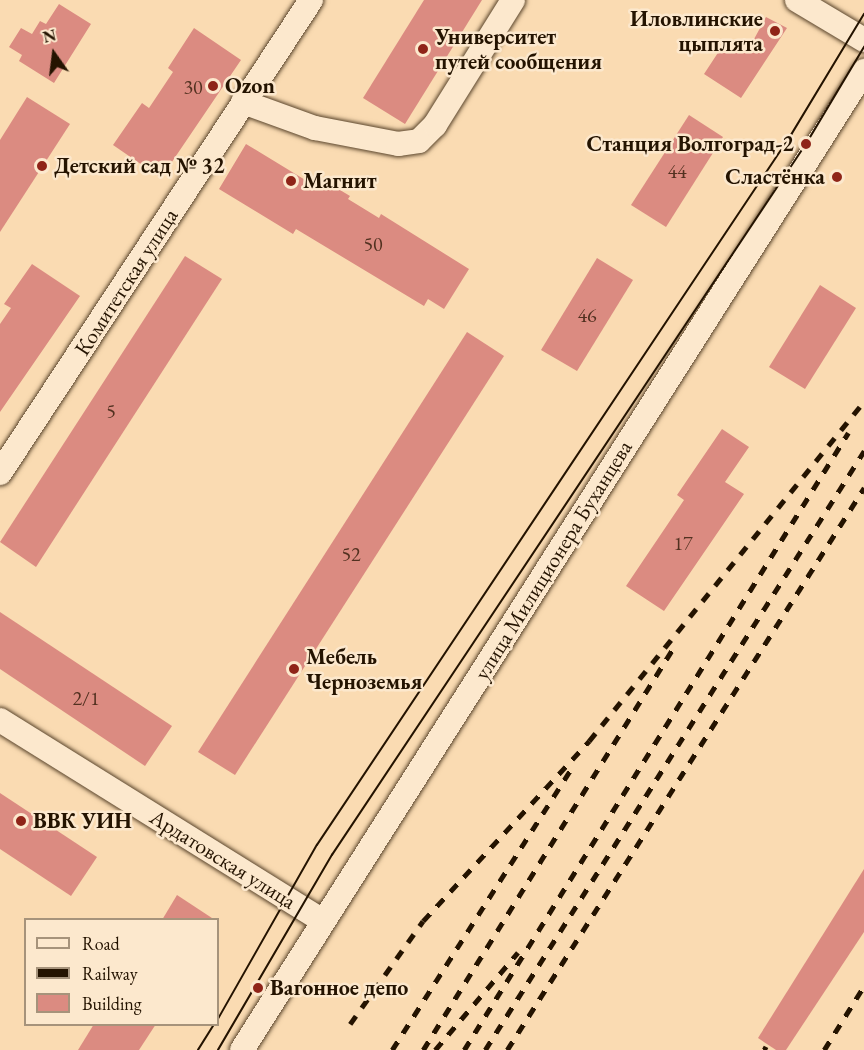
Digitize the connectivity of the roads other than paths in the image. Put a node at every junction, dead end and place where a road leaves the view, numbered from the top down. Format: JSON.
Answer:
{"nodes":[{"id":1,"x":311,"y":0,"type":"edge"},
{"id":2,"x":513,"y":0,"type":"edge"},
{"id":3,"x":797,"y":0,"type":"edge"},
{"id":4,"x":864,"y":40,"type":"edge"},
{"id":5,"x":864,"y":71,"type":"edge"},
{"id":6,"x":243,"y":102,"type":"junction"},
{"id":7,"x":0,"y":473,"type":"edge"},
{"id":8,"x":0,"y":720,"type":"edge"},
{"id":9,"x":323,"y":921,"type":"junction"},
{"id":10,"x":242,"y":1050,"type":"edge"}],
"edges":[{"from":1,"to":6,"type":"street","name":"Комитетская улица"},
{"from":2,"to":6,"type":"street"},
{"from":3,"to":4,"type":"street"},
{"from":5,"to":9,"type":"street","name":"улица Милиционера Буханцева"},
{"from":6,"to":7,"type":"street","name":"Комитетская улица"},
{"from":8,"to":9,"type":"street","name":"Ардатовская улица"},
{"from":9,"to":10,"type":"street","name":"улица Милиционера Буханцева"}]}
